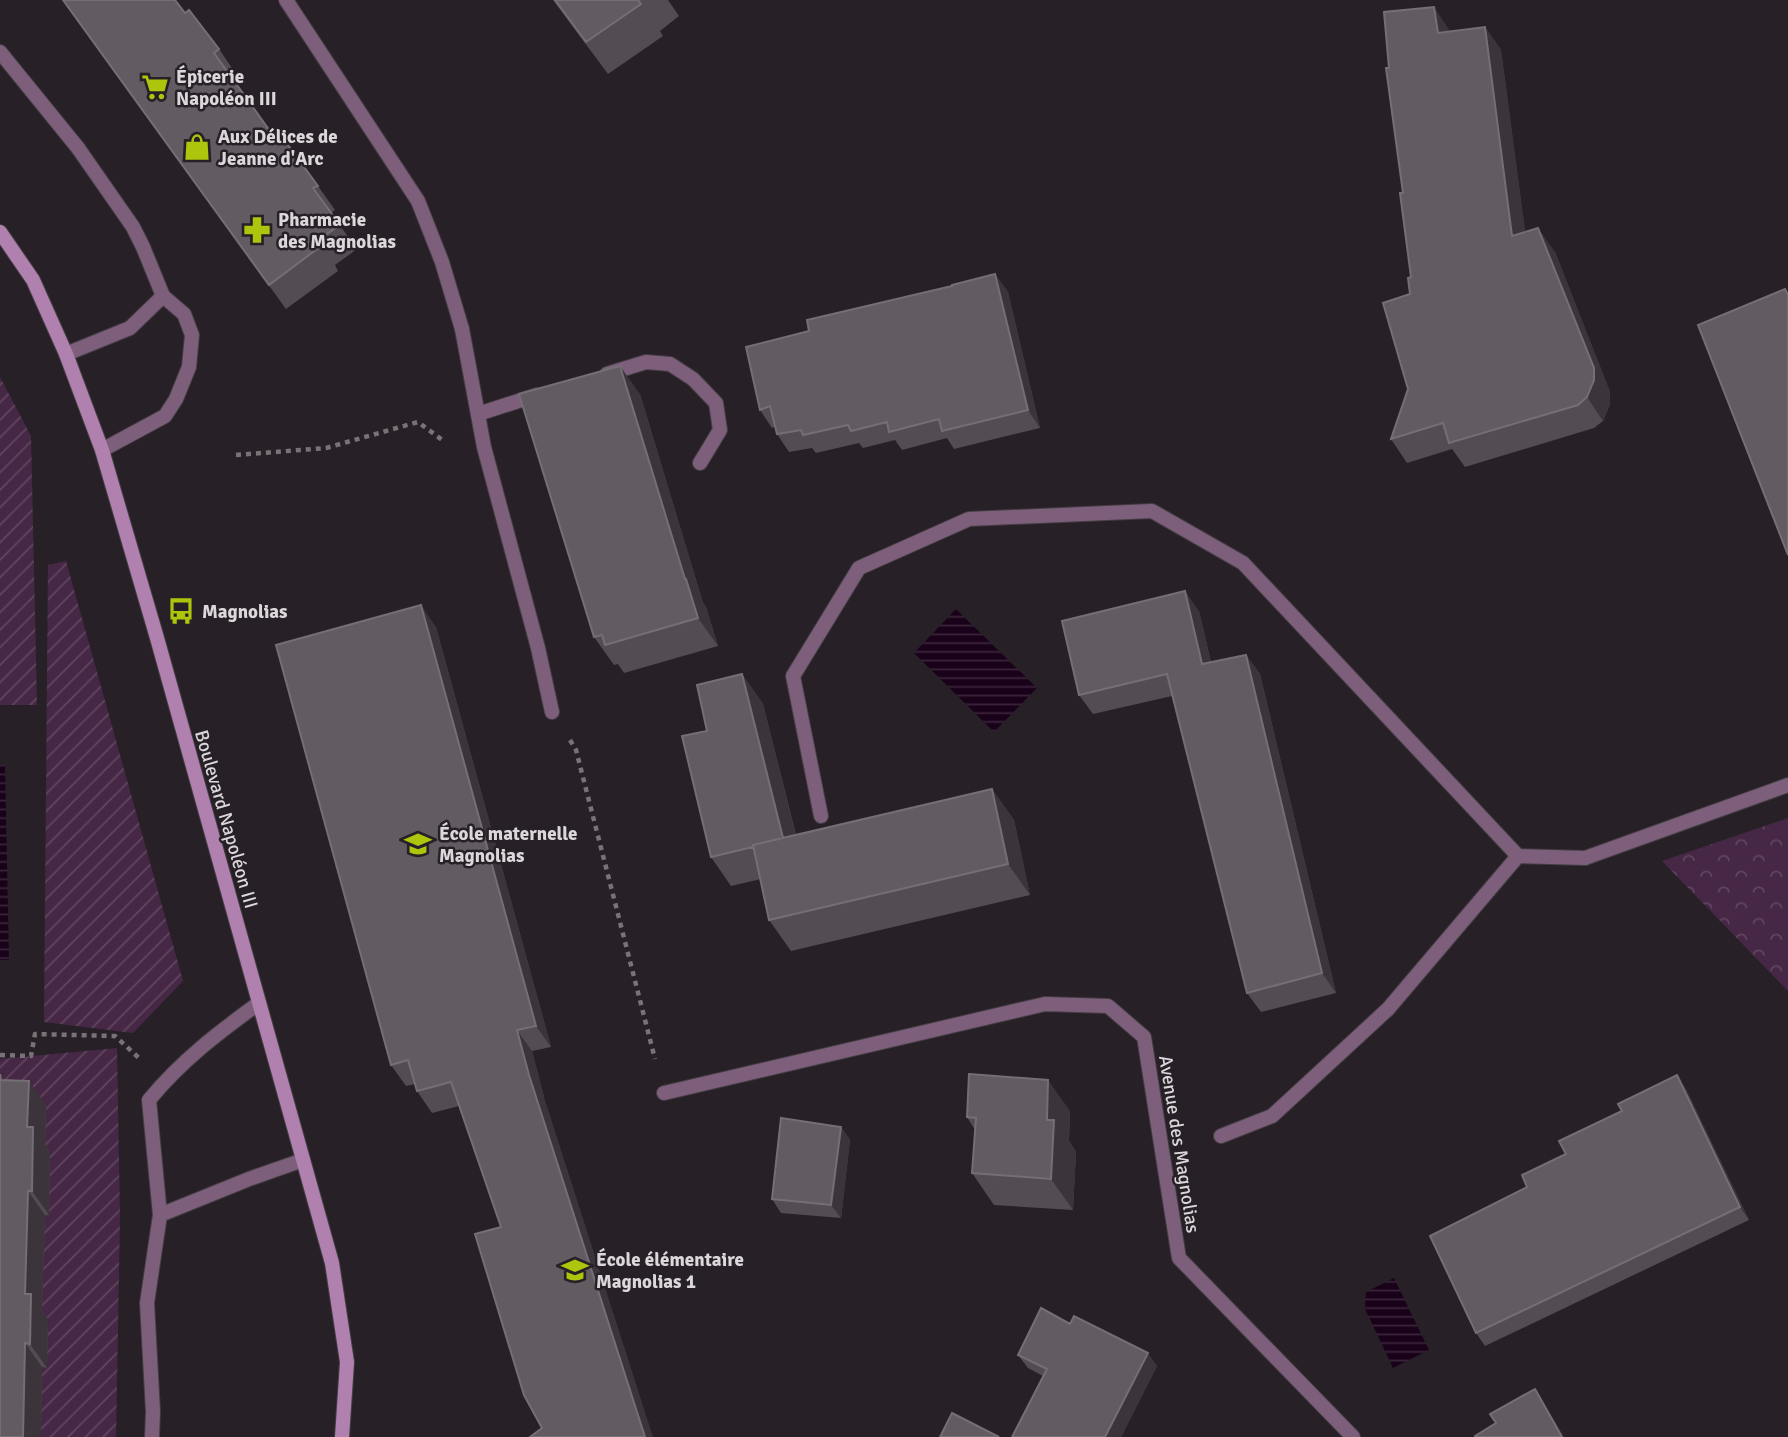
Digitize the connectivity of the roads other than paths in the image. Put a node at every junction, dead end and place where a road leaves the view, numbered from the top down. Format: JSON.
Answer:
{"nodes":[{"id":1,"x":286,"y":0,"type":"edge"},
{"id":2,"x":0,"y":52,"type":"edge"},
{"id":3,"x":0,"y":232,"type":"edge"},
{"id":4,"x":163,"y":296,"type":"junction"},
{"id":5,"x":66,"y":354,"type":"junction"},
{"id":6,"x":597,"y":377,"type":"edge"},
{"id":7,"x":548,"y":392,"type":"edge"},
{"id":8,"x":478,"y":414,"type":"junction"},
{"id":9,"x":102,"y":450,"type":"junction"},
{"id":10,"x":700,"y":463,"type":"dead end"},
{"id":11,"x":552,"y":712,"type":"road end"},
{"id":12,"x":1788,"y":785,"type":"edge"},
{"id":13,"x":821,"y":816,"type":"dead end"},
{"id":14,"x":1518,"y":856,"type":"junction"},
{"id":15,"x":259,"y":1003,"type":"junction"},
{"id":16,"x":664,"y":1093,"type":"road end"},
{"id":17,"x":1221,"y":1136,"type":"dead end"},
{"id":18,"x":303,"y":1160,"type":"junction"},
{"id":19,"x":160,"y":1214,"type":"junction"},
{"id":20,"x":152,"y":1437,"type":"edge"},
{"id":21,"x":342,"y":1437,"type":"edge"},
{"id":22,"x":1353,"y":1437,"type":"edge"}],
"edges":[{"from":1,"to":8,"type":"street"},
{"from":2,"to":4,"type":"street"},
{"from":3,"to":5,"type":"main road","name":"Boulevard Napoléon III"},
{"from":4,"to":5,"type":"street"},
{"from":4,"to":9,"type":"street"},
{"from":5,"to":9,"type":"main road","name":"Boulevard Napoléon III"},
{"from":6,"to":10,"type":"street"},
{"from":7,"to":8,"type":"street"},
{"from":8,"to":11,"type":"street"},
{"from":9,"to":15,"type":"main road","name":"Boulevard Napoléon III"},
{"from":12,"to":14,"type":"street"},
{"from":13,"to":14,"type":"street"},
{"from":14,"to":17,"type":"street"},
{"from":15,"to":18,"type":"main road","name":"Boulevard Napoléon III"},
{"from":15,"to":19,"type":"street"},
{"from":16,"to":22,"type":"street","name":"Avenue des Magnolias"},
{"from":18,"to":19,"type":"street"},
{"from":18,"to":21,"type":"main road","name":"Boulevard Napoléon III"},
{"from":19,"to":20,"type":"street"}]}
